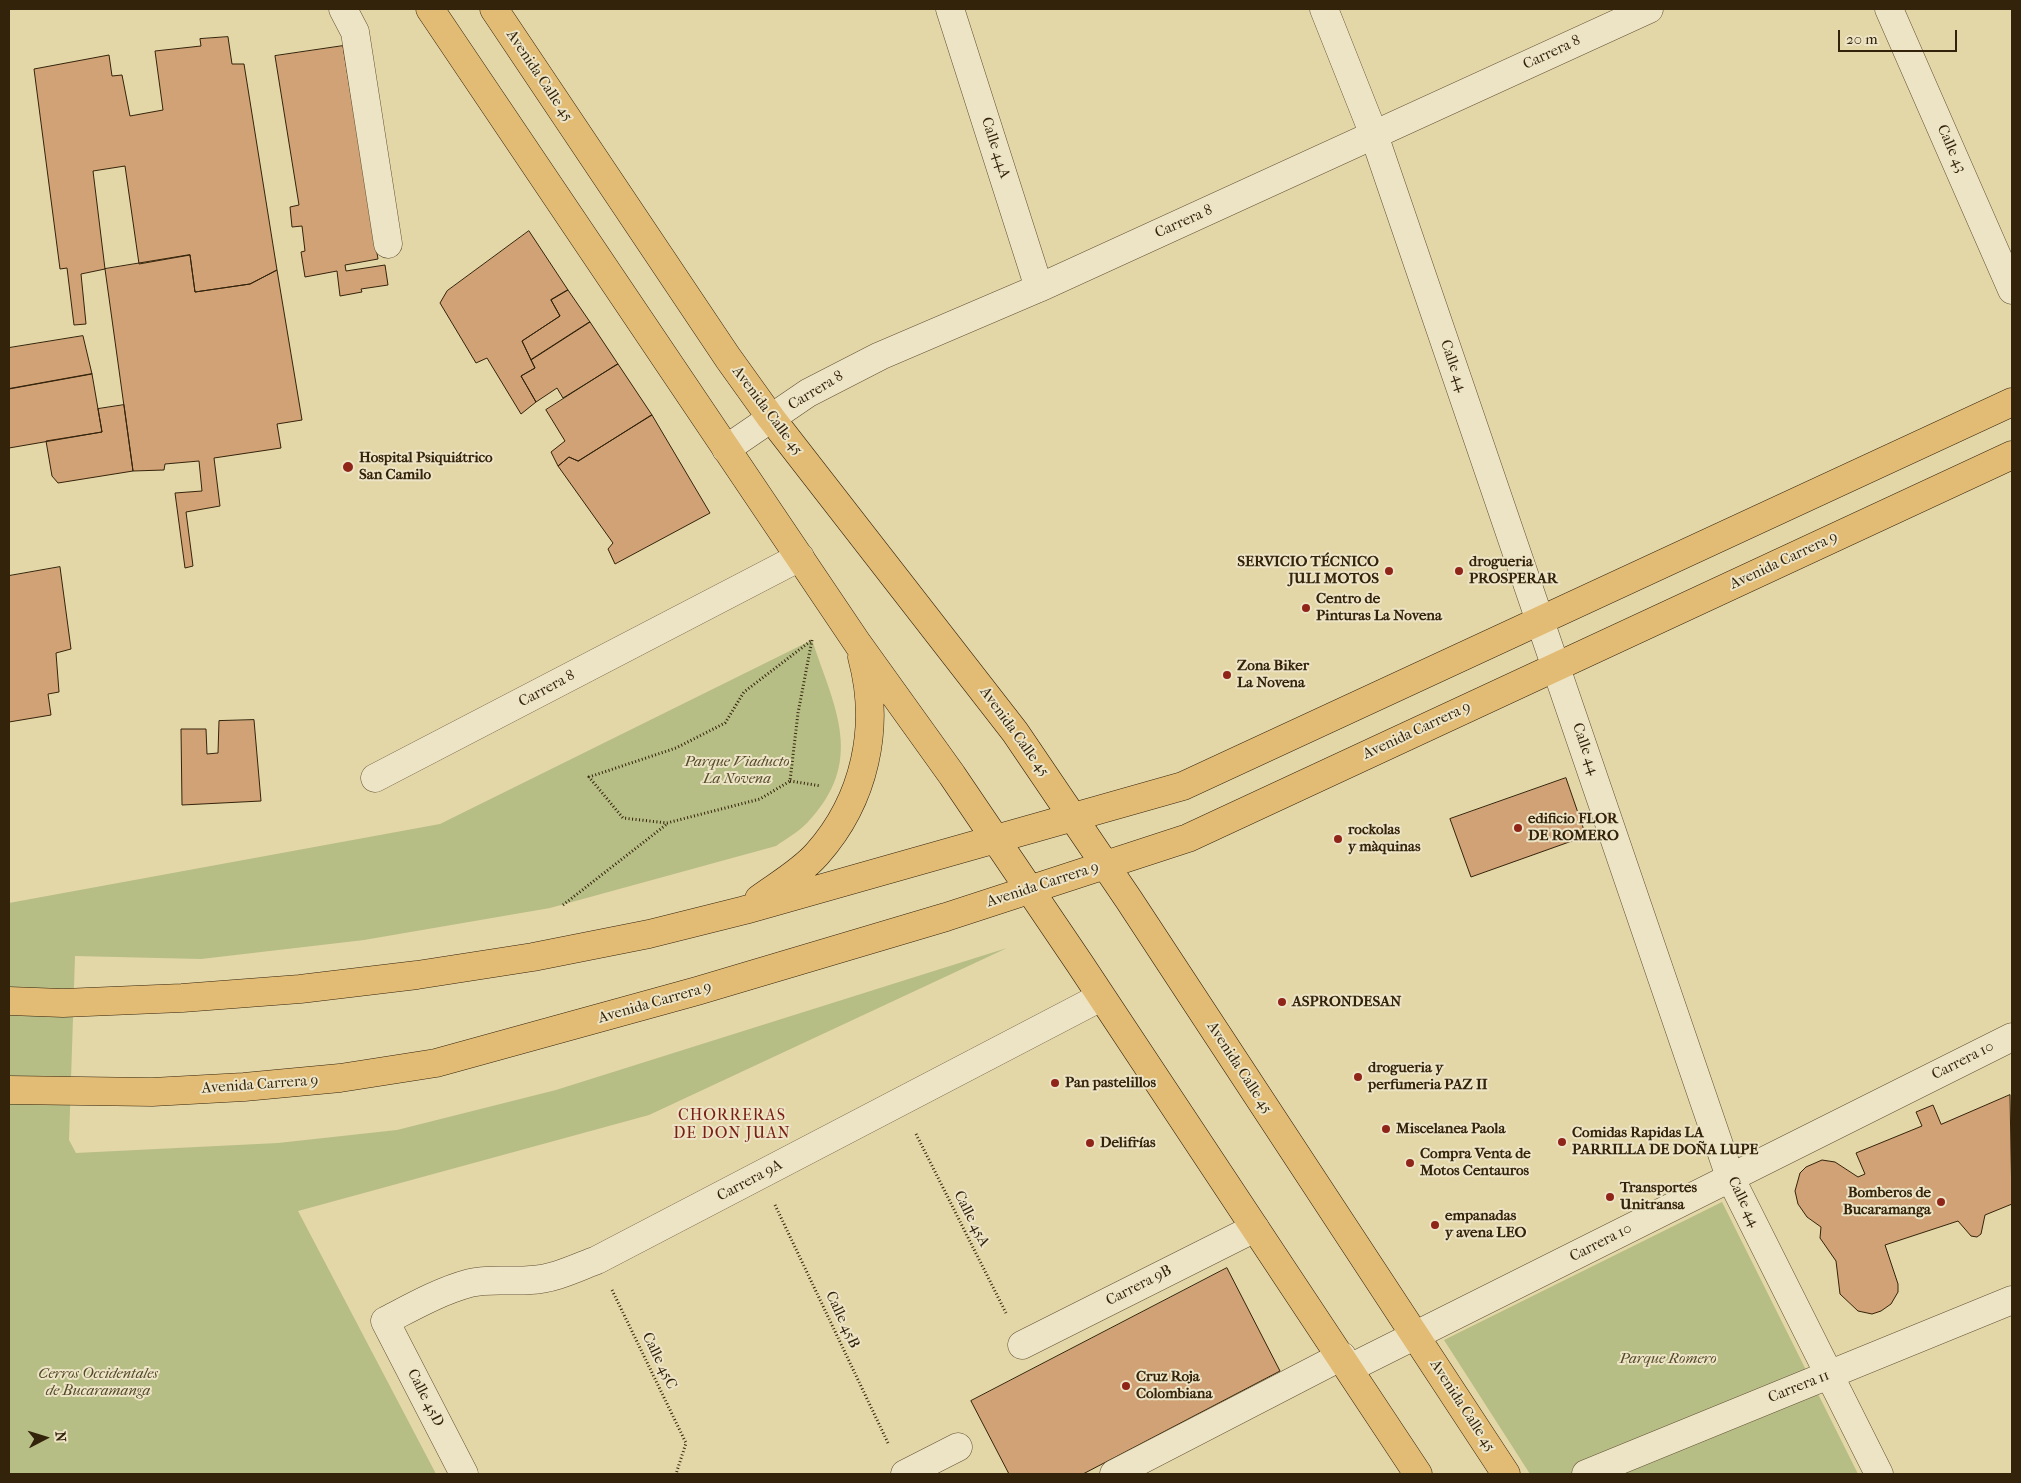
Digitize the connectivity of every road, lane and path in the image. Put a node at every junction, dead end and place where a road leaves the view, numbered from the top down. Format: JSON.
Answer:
{"nodes":[{"id":1,"x":343,"y":9,"type":"edge"},
{"id":2,"x":494,"y":9,"type":"edge"},
{"id":3,"x":950,"y":9,"type":"edge"},
{"id":4,"x":1324,"y":9,"type":"edge"},
{"id":5,"x":1649,"y":9,"type":"edge"},
{"id":6,"x":1889,"y":9,"type":"edge"},
{"id":7,"x":428,"y":10,"type":"edge"},
{"id":8,"x":1374,"y":135,"type":"junction"},
{"id":9,"x":388,"y":244,"type":"dead end"},
{"id":10,"x":1039,"y":288,"type":"junction"},
{"id":11,"x":2012,"y":290,"type":"edge"},
{"id":12,"x":2012,"y":402,"type":"edge"},
{"id":13,"x":771,"y":418,"type":"junction"},
{"id":14,"x":726,"y":449,"type":"junction"},
{"id":15,"x":2012,"y":455,"type":"edge"},
{"id":16,"x":800,"y":557,"type":"junction"},
{"id":17,"x":1541,"y":620,"type":"junction"},
{"id":18,"x":858,"y":644,"type":"junction"},
{"id":19,"x":1557,"y":666,"type":"junction"},
{"id":20,"x":375,"y":778,"type":"dead end"},
{"id":21,"x":790,"y":781,"type":"junction"},
{"id":22,"x":825,"y":787,"type":"dead end"},
{"id":23,"x":1074,"y":817,"type":"junction"},
{"id":24,"x":667,"y":823,"type":"junction"},
{"id":25,"x":994,"y":838,"type":"junction"},
{"id":26,"x":1105,"y":865,"type":"junction"},
{"id":27,"x":1030,"y":890,"type":"junction"},
{"id":28,"x":563,"y":905,"type":"dead end"},
{"id":29,"x":745,"y":910,"type":"junction"},
{"id":30,"x":1101,"y":997,"type":"junction"},
{"id":31,"x":9,"y":1001,"type":"edge"},
{"id":32,"x":2012,"y":1037,"type":"edge"},
{"id":33,"x":9,"y":1090,"type":"edge"},
{"id":34,"x":900,"y":1102,"type":"junction"},
{"id":35,"x":761,"y":1175,"type":"junction"},
{"id":36,"x":1730,"y":1177,"type":"junction"},
{"id":37,"x":1255,"y":1228,"type":"junction"},
{"id":38,"x":598,"y":1260,"type":"junction"},
{"id":39,"x":2012,"y":1300,"type":"edge"},
{"id":40,"x":385,"y":1321,"type":"joint"},
{"id":41,"x":1415,"y":1336,"type":"junction"},
{"id":42,"x":1022,"y":1345,"type":"joint"},
{"id":43,"x":1346,"y":1362,"type":"junction"},
{"id":44,"x":1829,"y":1375,"type":"junction"},
{"id":45,"x":958,"y":1447,"type":"dead end"},
{"id":46,"x":890,"y":1448,"type":"dead end"},
{"id":47,"x":464,"y":1474,"type":"edge"},
{"id":48,"x":676,"y":1474,"type":"edge"},
{"id":49,"x":904,"y":1474,"type":"edge"},
{"id":50,"x":1114,"y":1474,"type":"edge"},
{"id":51,"x":1418,"y":1474,"type":"edge"},
{"id":52,"x":1506,"y":1474,"type":"edge"},
{"id":53,"x":1586,"y":1474,"type":"edge"},
{"id":54,"x":1879,"y":1474,"type":"edge"}],
"edges":[{"from":1,"to":9,"type":"street"},
{"from":2,"to":13,"type":"main road","name":"Avenida Calle 45"},
{"from":3,"to":10,"type":"street","name":"Calle 44A"},
{"from":4,"to":8,"type":"street","name":"Calle 44"},
{"from":5,"to":8,"type":"street","name":"Carrera 8"},
{"from":6,"to":11,"type":"street","name":"Calle 43"},
{"from":7,"to":14,"type":"main road"},
{"from":8,"to":10,"type":"street","name":"Carrera 8"},
{"from":8,"to":17,"type":"street","name":"Calle 44"},
{"from":10,"to":13,"type":"street","name":"Carrera 8"},
{"from":12,"to":17,"type":"main road"},
{"from":13,"to":14,"type":"street","name":"Carrera 8"},
{"from":13,"to":23,"type":"main road","name":"Avenida Calle 45"},
{"from":14,"to":16,"type":"main road"},
{"from":15,"to":19,"type":"main road","name":"Avenida Carrera 9"},
{"from":16,"to":18,"type":"main road"},
{"from":16,"to":20,"type":"street","name":"Carrera 8"},
{"from":17,"to":19,"type":"street","name":"Calle 44"},
{"from":17,"to":23,"type":"main road"},
{"from":18,"to":25,"type":"main road"},
{"from":18,"to":29,"type":"main road"},
{"from":19,"to":26,"type":"main road","name":"Avenida Carrera 9"},
{"from":19,"to":36,"type":"street","name":"Calle 44"},
{"from":21,"to":22,"type":"path"},
{"from":21,"to":24,"type":"path"},
{"from":21,"to":24,"type":"path"},
{"from":23,"to":25,"type":"main road"},
{"from":23,"to":26,"type":"main road","name":"Avenida Calle 45"},
{"from":24,"to":28,"type":"path"},
{"from":25,"to":27,"type":"main road"},
{"from":25,"to":29,"type":"main road"},
{"from":26,"to":27,"type":"main road","name":"Avenida Carrera 9"},
{"from":26,"to":41,"type":"main road","name":"Avenida Calle 45"},
{"from":27,"to":30,"type":"main road"},
{"from":27,"to":33,"type":"main road","name":"Avenida Carrera 9"},
{"from":29,"to":31,"type":"main road"},
{"from":30,"to":34,"type":"street","name":"Carrera 9A"},
{"from":30,"to":37,"type":"main road"},
{"from":32,"to":36,"type":"street","name":"Carrera 10"},
{"from":34,"to":35,"type":"street","name":"Carrera 9A"},
{"from":34,"to":42,"type":"path","name":"Calle 45A"},
{"from":35,"to":38,"type":"street","name":"Carrera 9A"},
{"from":35,"to":46,"type":"path","name":"Calle 45B"},
{"from":36,"to":41,"type":"street","name":"Carrera 10"},
{"from":36,"to":44,"type":"street","name":"Calle 44"},
{"from":37,"to":42,"type":"street","name":"Carrera 9B"},
{"from":37,"to":43,"type":"main road"},
{"from":38,"to":40,"type":"street","name":"Carrera 9A"},
{"from":38,"to":48,"type":"path","name":"Calle 45C"},
{"from":39,"to":44,"type":"street","name":"Carrera 11"},
{"from":40,"to":47,"type":"street","name":"Calle 45D"},
{"from":41,"to":43,"type":"street","name":"Carrera 10"},
{"from":41,"to":52,"type":"main road","name":"Avenida Calle 45"},
{"from":43,"to":50,"type":"street","name":"Carrera 10"},
{"from":43,"to":51,"type":"main road"},
{"from":44,"to":53,"type":"street","name":"Carrera 11"},
{"from":44,"to":54,"type":"street","name":"Calle 44"},
{"from":45,"to":49,"type":"street"}]}
